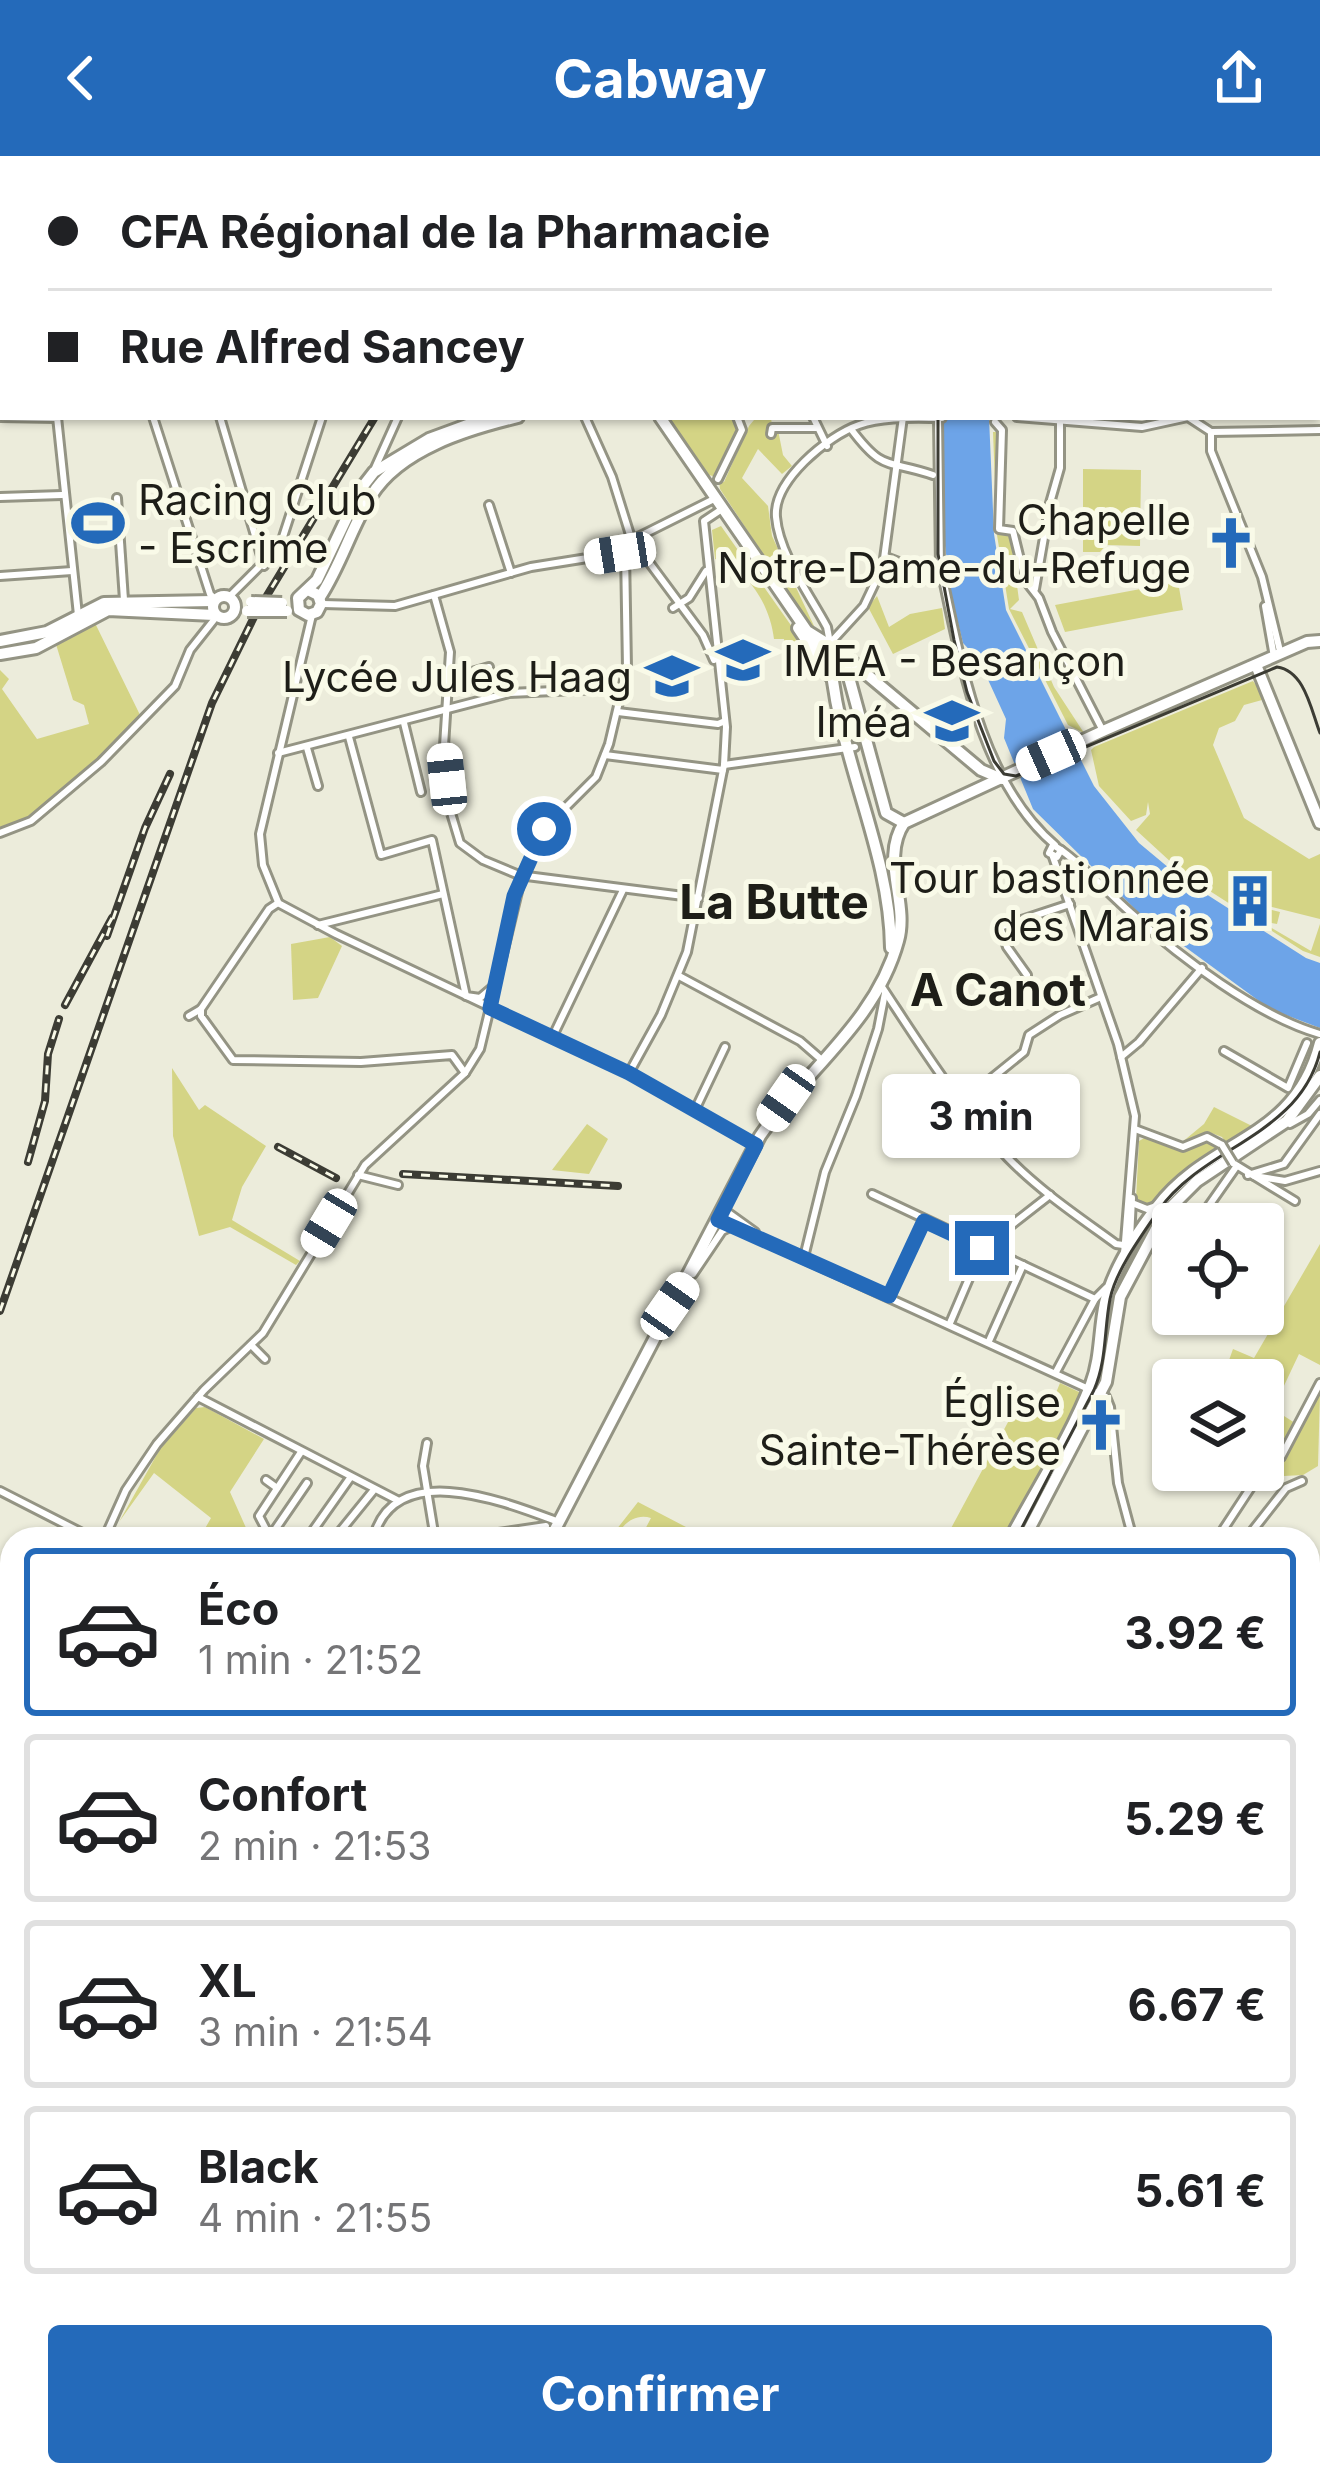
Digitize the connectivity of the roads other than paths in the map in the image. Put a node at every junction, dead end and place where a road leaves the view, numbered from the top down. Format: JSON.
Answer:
{"nodes":[{"id":1,"x":57,"y":420,"type":"edge"},
{"id":2,"x":154,"y":420,"type":"edge"},
{"id":3,"x":221,"y":420,"type":"edge"},
{"id":4,"x":321,"y":420,"type":"edge"},
{"id":5,"x":397,"y":420,"type":"edge"},
{"id":6,"x":481,"y":420,"type":"edge"},
{"id":7,"x":510,"y":420,"type":"edge"},
{"id":8,"x":586,"y":420,"type":"edge"},
{"id":9,"x":660,"y":420,"type":"edge"},
{"id":10,"x":738,"y":420,"type":"edge"},
{"id":11,"x":814,"y":420,"type":"edge"},
{"id":12,"x":863,"y":420,"type":"edge"},
{"id":13,"x":903,"y":420,"type":"edge"},
{"id":14,"x":940,"y":420,"type":"edge"},
{"id":15,"x":1039,"y":420,"type":"edge"},
{"id":16,"x":1079,"y":420,"type":"edge"},
{"id":17,"x":1174,"y":420,"type":"edge"},
{"id":18,"x":1204,"y":420,"type":"edge"},
{"id":19,"x":1263,"y":420,"type":"edge"},
{"id":20,"x":1112,"y":421,"type":"edge"},
{"id":21,"x":994,"y":422,"type":"dead end"},
{"id":22,"x":1060,"y":422,"type":"junction"},
{"id":23,"x":816,"y":428,"type":"junction"},
{"id":24,"x":850,"y":429,"type":"junction"},
{"id":25,"x":1264,"y":429,"type":"junction"},
{"id":26,"x":1320,"y":430,"type":"edge"},
{"id":27,"x":1210,"y":432,"type":"junction"},
{"id":28,"x":771,"y":434,"type":"dead end"},
{"id":29,"x":827,"y":446,"type":"junction"},
{"id":30,"x":897,"y":468,"type":"junction"},
{"id":31,"x":378,"y":469,"type":"junction"},
{"id":32,"x":932,"y":475,"type":"dead end"},
{"id":33,"x":712,"y":488,"type":"junction"},
{"id":34,"x":64,"y":495,"type":"junction"},
{"id":35,"x":0,"y":496,"type":"edge"},
{"id":36,"x":117,"y":498,"type":"dead end"},
{"id":37,"x":370,"y":498,"type":"junction"},
{"id":38,"x":489,"y":505,"type":"dead end"},
{"id":39,"x":722,"y":513,"type":"junction"},
{"id":40,"x":632,"y":540,"type":"junction"},
{"id":41,"x":625,"y":552,"type":"junction"},
{"id":42,"x":886,"y":556,"type":"junction"},
{"id":43,"x":263,"y":566,"type":"junction"},
{"id":44,"x":708,"y":568,"type":"junction"},
{"id":45,"x":72,"y":571,"type":"junction"},
{"id":46,"x":511,"y":573,"type":"junction"},
{"id":47,"x":929,"y":573,"type":"junction"},
{"id":48,"x":0,"y":576,"type":"edge"},
{"id":49,"x":1034,"y":591,"type":"junction"},
{"id":50,"x":434,"y":595,"type":"junction"},
{"id":51,"x":317,"y":597,"type":"junction"},
{"id":52,"x":298,"y":598,"type":"junction"},
{"id":53,"x":124,"y":600,"type":"junction"},
{"id":54,"x":677,"y":606,"type":"junction"},
{"id":55,"x":228,"y":607,"type":"junction"},
{"id":56,"x":284,"y":607,"type":"junction"},
{"id":57,"x":305,"y":614,"type":"junction"},
{"id":58,"x":78,"y":615,"type":"junction"},
{"id":59,"x":799,"y":629,"type":"junction"},
{"id":60,"x":1320,"y":640,"type":"edge"},
{"id":61,"x":1,"y":645,"type":"edge"},
{"id":62,"x":834,"y":653,"type":"junction"},
{"id":63,"x":1277,"y":655,"type":"junction"},
{"id":64,"x":1256,"y":665,"type":"junction"},
{"id":65,"x":717,"y":666,"type":"junction"},
{"id":66,"x":489,"y":667,"type":"dead end"},
{"id":67,"x":449,"y":669,"type":"junction"},
{"id":68,"x":831,"y":677,"type":"junction"},
{"id":69,"x":623,"y":688,"type":"junction"},
{"id":70,"x":444,"y":711,"type":"junction"},
{"id":71,"x":618,"y":712,"type":"junction"},
{"id":72,"x":724,"y":721,"type":"junction"},
{"id":73,"x":404,"y":723,"type":"junction"},
{"id":74,"x":1103,"y":730,"type":"junction"},
{"id":75,"x":349,"y":737,"type":"junction"},
{"id":76,"x":852,"y":747,"type":"junction"},
{"id":77,"x":308,"y":748,"type":"junction"},
{"id":78,"x":278,"y":753,"type":"junction"},
{"id":79,"x":605,"y":755,"type":"junction"},
{"id":80,"x":724,"y":768,"type":"junction"},
{"id":81,"x":981,"y":770,"type":"junction"},
{"id":82,"x":1001,"y":779,"type":"junction"},
{"id":83,"x":318,"y":785,"type":"dead end"},
{"id":84,"x":1312,"y":785,"type":"edge"},
{"id":85,"x":981,"y":790,"type":"junction"},
{"id":86,"x":421,"y":792,"type":"dead end"},
{"id":87,"x":1320,"y":806,"type":"edge"},
{"id":88,"x":904,"y":823,"type":"junction"},
{"id":89,"x":1320,"y":823,"type":"edge"},
{"id":90,"x":0,"y":833,"type":"edge"},
{"id":91,"x":1054,"y":851,"type":"junction"},
{"id":92,"x":522,"y":875,"type":"junction"},
{"id":93,"x":624,"y":888,"type":"junction"},
{"id":94,"x":444,"y":893,"type":"junction"},
{"id":95,"x":699,"y":898,"type":"junction"},
{"id":96,"x":278,"y":903,"type":"junction"},
{"id":97,"x":1070,"y":904,"type":"junction"},
{"id":98,"x":319,"y":925,"type":"junction"},
{"id":99,"x":896,"y":947,"type":"junction"},
{"id":100,"x":889,"y":965,"type":"junction"},
{"id":101,"x":1202,"y":968,"type":"junction"},
{"id":102,"x":1027,"y":975,"type":"dead end"},
{"id":103,"x":679,"y":976,"type":"junction"},
{"id":104,"x":496,"y":982,"type":"junction"},
{"id":105,"x":883,"y":989,"type":"junction"},
{"id":106,"x":466,"y":996,"type":"junction"},
{"id":107,"x":1102,"y":997,"type":"junction"},
{"id":108,"x":201,"y":1009,"type":"junction"},
{"id":109,"x":494,"y":1010,"type":"junction"},
{"id":110,"x":189,"y":1016,"type":"dead end"},
{"id":111,"x":1314,"y":1037,"type":"edge"},
{"id":112,"x":552,"y":1038,"type":"junction"},
{"id":113,"x":725,"y":1047,"type":"dead end"},
{"id":114,"x":1224,"y":1051,"type":"dead end"},
{"id":115,"x":1121,"y":1057,"type":"junction"},
{"id":116,"x":823,"y":1061,"type":"junction"},
{"id":117,"x":1317,"y":1070,"type":"edge"},
{"id":118,"x":465,"y":1073,"type":"junction"},
{"id":119,"x":629,"y":1073,"type":"junction"},
{"id":120,"x":1320,"y":1100,"type":"edge"},
{"id":121,"x":961,"y":1103,"type":"junction"},
{"id":122,"x":695,"y":1110,"type":"junction"},
{"id":123,"x":1320,"y":1114,"type":"edge"},
{"id":124,"x":1135,"y":1129,"type":"junction"},
{"id":125,"x":1276,"y":1130,"type":"junction"},
{"id":126,"x":756,"y":1145,"type":"junction"},
{"id":127,"x":1234,"y":1165,"type":"junction"},
{"id":128,"x":1320,"y":1171,"type":"edge"},
{"id":129,"x":358,"y":1175,"type":"junction"},
{"id":130,"x":1249,"y":1175,"type":"junction"},
{"id":131,"x":398,"y":1185,"type":"dead end"},
{"id":132,"x":872,"y":1194,"type":"dead end"},
{"id":133,"x":1050,"y":1195,"type":"junction"},
{"id":134,"x":1294,"y":1202,"type":"dead end"},
{"id":135,"x":1161,"y":1203,"type":"edge"},
{"id":136,"x":1211,"y":1203,"type":"edge"},
{"id":137,"x":1130,"y":1206,"type":"junction"},
{"id":138,"x":1152,"y":1208,"type":"edge"},
{"id":139,"x":721,"y":1215,"type":"junction"},
{"id":140,"x":1152,"y":1215,"type":"edge"},
{"id":141,"x":924,"y":1221,"type":"junction"},
{"id":142,"x":732,"y":1226,"type":"junction"},
{"id":143,"x":762,"y":1238,"type":"junction"},
{"id":144,"x":982,"y":1248,"type":"junction"},
{"id":145,"x":1130,"y":1249,"type":"junction"},
{"id":146,"x":804,"y":1257,"type":"junction"},
{"id":147,"x":1023,"y":1265,"type":"junction"},
{"id":148,"x":1110,"y":1285,"type":"junction"},
{"id":149,"x":889,"y":1296,"type":"junction"},
{"id":150,"x":1095,"y":1299,"type":"junction"},
{"id":151,"x":670,"y":1306,"type":"junction"},
{"id":152,"x":950,"y":1323,"type":"junction"},
{"id":153,"x":989,"y":1341,"type":"junction"},
{"id":154,"x":251,"y":1345,"type":"junction"},
{"id":155,"x":265,"y":1359,"type":"dead end"},
{"id":156,"x":1056,"y":1372,"type":"junction"},
{"id":157,"x":1320,"y":1383,"type":"edge"},
{"id":158,"x":1095,"y":1390,"type":"junction"},
{"id":159,"x":198,"y":1397,"type":"junction"},
{"id":160,"x":427,"y":1443,"type":"dead end"},
{"id":161,"x":301,"y":1452,"type":"junction"},
{"id":162,"x":350,"y":1478,"type":"junction"},
{"id":163,"x":266,"y":1480,"type":"dead end"},
{"id":164,"x":1302,"y":1481,"type":"dead end"},
{"id":165,"x":307,"y":1483,"type":"dead end"},
{"id":166,"x":278,"y":1488,"type":"junction"},
{"id":167,"x":373,"y":1490,"type":"junction"},
{"id":168,"x":0,"y":1491,"type":"edge"},
{"id":169,"x":426,"y":1491,"type":"junction"},
{"id":170,"x":397,"y":1500,"type":"junction"},
{"id":171,"x":70,"y":1527,"type":"edge"},
{"id":172,"x":110,"y":1527,"type":"edge"},
{"id":173,"x":265,"y":1527,"type":"edge"},
{"id":174,"x":278,"y":1527,"type":"edge"},
{"id":175,"x":315,"y":1527,"type":"edge"},
{"id":176,"x":344,"y":1527,"type":"edge"},
{"id":177,"x":377,"y":1527,"type":"edge"},
{"id":178,"x":433,"y":1527,"type":"edge"},
{"id":179,"x":547,"y":1527,"type":"edge"},
{"id":180,"x":553,"y":1527,"type":"edge"},
{"id":181,"x":1017,"y":1527,"type":"edge"},
{"id":182,"x":1030,"y":1527,"type":"edge"},
{"id":183,"x":1130,"y":1527,"type":"edge"},
{"id":184,"x":1225,"y":1527,"type":"edge"},
{"id":185,"x":1255,"y":1527,"type":"edge"},
{"id":186,"x":0,"y":2074,"type":"edge"},
{"id":187,"x":0,"y":2116,"type":"edge"}],
"edges":[{"from":1,"to":34,"type":"street"},
{"from":2,"to":55,"type":"street"},
{"from":3,"to":43,"type":"street"},
{"from":4,"to":43,"type":"street"},
{"from":5,"to":31,"type":"street"},
{"from":6,"to":31,"type":"main road"},
{"from":7,"to":37,"type":"main road"},
{"from":8,"to":40,"type":"street"},
{"from":9,"to":33,"type":"main road"},
{"from":10,"to":33,"type":"street"},
{"from":11,"to":23,"type":"street"},
{"from":12,"to":24,"type":"street"},
{"from":13,"to":30,"type":"street"},
{"from":14,"to":47,"type":"street"},
{"from":15,"to":22,"type":"street"},
{"from":16,"to":20,"type":"street"},
{"from":16,"to":22,"type":"street"},
{"from":17,"to":20,"type":"street"},
{"from":18,"to":27,"type":"street"},
{"from":19,"to":25,"type":"street"},
{"from":21,"to":49,"type":"street"},
{"from":22,"to":49,"type":"street"},
{"from":23,"to":28,"type":"street"},
{"from":23,"to":29,"type":"street"},
{"from":24,"to":29,"type":"street"},
{"from":24,"to":30,"type":"street"},
{"from":25,"to":26,"type":"street"},
{"from":25,"to":27,"type":"street"},
{"from":27,"to":63,"type":"street"},
{"from":29,"to":62,"type":"street"},
{"from":30,"to":32,"type":"street"},
{"from":30,"to":42,"type":"street"},
{"from":31,"to":37,"type":"street"},
{"from":31,"to":51,"type":"main road"},
{"from":33,"to":39,"type":"main road"},
{"from":33,"to":40,"type":"street"},
{"from":34,"to":35,"type":"street"},
{"from":34,"to":45,"type":"street"},
{"from":36,"to":53,"type":"street"},
{"from":37,"to":51,"type":"main road"},
{"from":38,"to":46,"type":"street"},
{"from":39,"to":44,"type":"street"},
{"from":39,"to":59,"type":"main road"},
{"from":39,"to":62,"type":"main road"},
{"from":40,"to":41,"type":"street"},
{"from":40,"to":54,"type":"street"},
{"from":41,"to":46,"type":"street"},
{"from":41,"to":69,"type":"street"},
{"from":42,"to":47,"type":"street"},
{"from":42,"to":62,"type":"street"},
{"from":43,"to":55,"type":"street"},
{"from":44,"to":54,"type":"street"},
{"from":44,"to":65,"type":"street"},
{"from":45,"to":48,"type":"street"},
{"from":45,"to":58,"type":"street"},
{"from":46,"to":50,"type":"street"},
{"from":47,"to":82,"type":"street"},
{"from":49,"to":74,"type":"street"},
{"from":50,"to":51,"type":"street"},
{"from":50,"to":67,"type":"street"},
{"from":51,"to":52,"type":"main road"},
{"from":51,"to":57,"type":"main road"},
{"from":52,"to":56,"type":"main road"},
{"from":52,"to":57,"type":"main road"},
{"from":53,"to":55,"type":"main road"},
{"from":53,"to":58,"type":"main road"},
{"from":54,"to":65,"type":"street"},
{"from":55,"to":56,"type":"main road","bridge":true},
{"from":55,"to":61,"type":"main road"},
{"from":55,"to":90,"type":"street"},
{"from":56,"to":57,"type":"main road"},
{"from":57,"to":78,"type":"street"},
{"from":58,"to":61,"type":"main road"},
{"from":59,"to":62,"type":"main road"},
{"from":59,"to":68,"type":"main road"},
{"from":60,"to":63,"type":"main road"},
{"from":62,"to":68,"type":"main road"},
{"from":62,"to":76,"type":"main road"},
{"from":62,"to":81,"type":"main road"},
{"from":62,"to":88,"type":"main road"},
{"from":63,"to":64,"type":"main road"},
{"from":63,"to":84,"type":"main road"},
{"from":64,"to":74,"type":"main road"},
{"from":64,"to":84,"type":"main road"},
{"from":65,"to":72,"type":"street"},
{"from":66,"to":67,"type":"street"},
{"from":67,"to":70,"type":"street"},
{"from":68,"to":76,"type":"main road"},
{"from":69,"to":70,"type":"street"},
{"from":69,"to":71,"type":"street"},
{"from":70,"to":73,"type":"street"},
{"from":70,"to":92,"type":"street"},
{"from":71,"to":72,"type":"street"},
{"from":71,"to":79,"type":"street"},
{"from":72,"to":80,"type":"street"},
{"from":73,"to":75,"type":"street"},
{"from":73,"to":86,"type":"street"},
{"from":74,"to":82,"type":"main road"},
{"from":75,"to":77,"type":"street"},
{"from":75,"to":94,"type":"street"},
{"from":76,"to":80,"type":"street"},
{"from":76,"to":99,"type":"main road"},
{"from":76,"to":100,"type":"main road"},
{"from":77,"to":78,"type":"street"},
{"from":77,"to":83,"type":"street"},
{"from":78,"to":96,"type":"street"},
{"from":79,"to":80,"type":"street"},
{"from":79,"to":92,"type":"street"},
{"from":80,"to":95,"type":"street"},
{"from":81,"to":82,"type":"main road"},
{"from":81,"to":85,"type":"main road"},
{"from":82,"to":85,"type":"main road"},
{"from":82,"to":91,"type":"street"},
{"from":84,"to":87,"type":"main road"},
{"from":84,"to":89,"type":"main road"},
{"from":85,"to":88,"type":"main road"},
{"from":88,"to":99,"type":"main road"},
{"from":91,"to":97,"type":"street"},
{"from":91,"to":101,"type":"street"},
{"from":92,"to":93,"type":"street"},
{"from":92,"to":104,"type":"street"},
{"from":93,"to":95,"type":"street"},
{"from":93,"to":112,"type":"street"},
{"from":94,"to":98,"type":"street"},
{"from":94,"to":106,"type":"street"},
{"from":95,"to":103,"type":"street"},
{"from":96,"to":98,"type":"street"},
{"from":96,"to":108,"type":"street"},
{"from":97,"to":102,"type":"street"},
{"from":97,"to":107,"type":"street"},
{"from":98,"to":106,"type":"street"},
{"from":99,"to":100,"type":"main road"},
{"from":100,"to":105,"type":"main road"},
{"from":101,"to":111,"type":"street"},
{"from":101,"to":115,"type":"street"},
{"from":103,"to":116,"type":"street"},
{"from":103,"to":119,"type":"street"},
{"from":104,"to":106,"type":"street"},
{"from":104,"to":109,"type":"street"},
{"from":105,"to":116,"type":"main road"},
{"from":105,"to":121,"type":"street"},
{"from":105,"to":146,"type":"street"},
{"from":106,"to":109,"type":"street"},
{"from":107,"to":115,"type":"street"},
{"from":107,"to":121,"type":"street"},
{"from":108,"to":110,"type":"street"},
{"from":108,"to":118,"type":"street"},
{"from":109,"to":112,"type":"street"},
{"from":109,"to":118,"type":"street"},
{"from":111,"to":114,"type":"street"},
{"from":111,"to":117,"type":"main road"},
{"from":112,"to":119,"type":"street"},
{"from":113,"to":122,"type":"street"},
{"from":115,"to":124,"type":"street"},
{"from":116,"to":126,"type":"main road"},
{"from":117,"to":125,"type":"main road"},
{"from":117,"to":135,"type":"main road"},
{"from":118,"to":129,"type":"street"},
{"from":119,"to":122,"type":"street"},
{"from":120,"to":125,"type":"street"},
{"from":121,"to":133,"type":"street"},
{"from":122,"to":126,"type":"street"},
{"from":123,"to":130,"type":"street"},
{"from":124,"to":127,"type":"street","bridge":true},
{"from":124,"to":137,"type":"street"},
{"from":125,"to":145,"type":"main road"},
{"from":126,"to":139,"type":"main road"},
{"from":127,"to":130,"type":"street"},
{"from":127,"to":136,"type":"street"},
{"from":128,"to":130,"type":"street"},
{"from":129,"to":131,"type":"street"},
{"from":129,"to":154,"type":"street"},
{"from":130,"to":134,"type":"street"},
{"from":132,"to":141,"type":"street"},
{"from":133,"to":144,"type":"street"},
{"from":133,"to":145,"type":"street"},
{"from":137,"to":138,"type":"street"},
{"from":137,"to":145,"type":"street"},
{"from":139,"to":142,"type":"street"},
{"from":139,"to":143,"type":"street"},
{"from":139,"to":151,"type":"main road"},
{"from":140,"to":145,"type":"main road"},
{"from":141,"to":144,"type":"street"},
{"from":141,"to":149,"type":"street"},
{"from":142,"to":143,"type":"street"},
{"from":142,"to":151,"type":"street"},
{"from":143,"to":146,"type":"street"},
{"from":144,"to":147,"type":"street"},
{"from":144,"to":152,"type":"street"},
{"from":145,"to":148,"type":"main road"},
{"from":145,"to":158,"type":"main road"},
{"from":146,"to":149,"type":"street"},
{"from":147,"to":150,"type":"street"},
{"from":147,"to":153,"type":"street"},
{"from":148,"to":150,"type":"street"},
{"from":148,"to":158,"type":"main road"},
{"from":149,"to":152,"type":"street"},
{"from":150,"to":156,"type":"street"},
{"from":151,"to":180,"type":"main road"},
{"from":152,"to":153,"type":"street"},
{"from":153,"to":156,"type":"street"},
{"from":154,"to":155,"type":"street"},
{"from":154,"to":159,"type":"street"},
{"from":156,"to":158,"type":"street"},
{"from":157,"to":184,"type":"street"},
{"from":158,"to":181,"type":"main road"},
{"from":158,"to":182,"type":"main road"},
{"from":158,"to":183,"type":"street"},
{"from":159,"to":161,"type":"street"},
{"from":159,"to":172,"type":"street"},
{"from":160,"to":169,"type":"street"},
{"from":161,"to":162,"type":"street"},
{"from":161,"to":166,"type":"street"},
{"from":162,"to":167,"type":"street"},
{"from":162,"to":175,"type":"street"},
{"from":163,"to":166,"type":"street"},
{"from":164,"to":185,"type":"street"},
{"from":165,"to":174,"type":"street"},
{"from":166,"to":173,"type":"street"},
{"from":167,"to":170,"type":"street"},
{"from":167,"to":176,"type":"street"},
{"from":168,"to":171,"type":"street"},
{"from":169,"to":170,"type":"street"},
{"from":169,"to":178,"type":"street"},
{"from":169,"to":179,"type":"street"},
{"from":170,"to":177,"type":"street"},
{"from":186,"to":187,"type":"street"}]}
